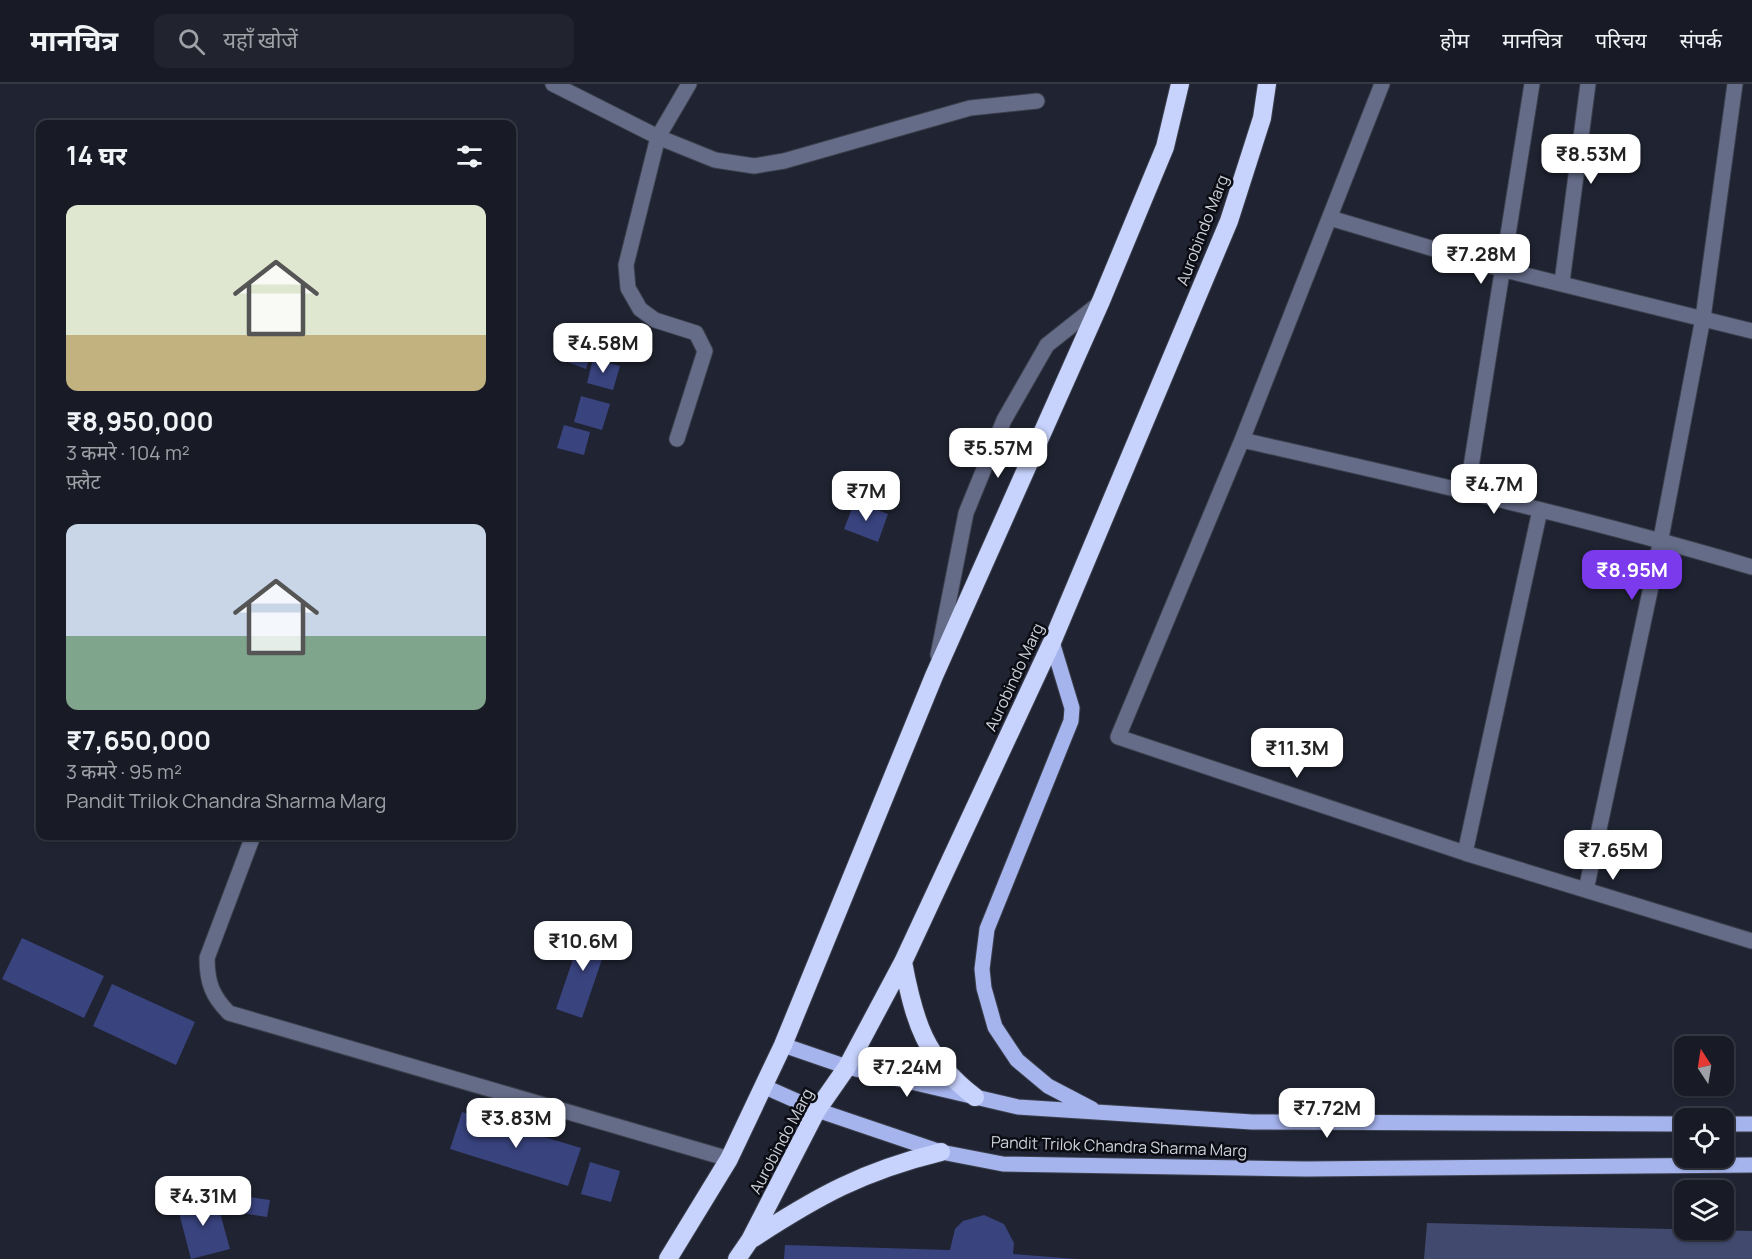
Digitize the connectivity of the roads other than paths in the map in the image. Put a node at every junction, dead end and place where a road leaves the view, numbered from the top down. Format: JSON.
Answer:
{"nodes":[{"id":1,"x":553,"y":84,"type":"edge"},
{"id":2,"x":689,"y":84,"type":"edge"},
{"id":3,"x":1180,"y":84,"type":"edge"},
{"id":4,"x":1267,"y":84,"type":"edge"},
{"id":5,"x":1383,"y":84,"type":"edge"},
{"id":6,"x":1532,"y":84,"type":"edge"},
{"id":7,"x":1588,"y":84,"type":"edge"},
{"id":8,"x":1735,"y":84,"type":"edge"},
{"id":9,"x":1038,"y":101,"type":"dead end"},
{"id":10,"x":658,"y":137,"type":"junction"},
{"id":11,"x":1330,"y":218,"type":"junction"},
{"id":12,"x":1501,"y":269,"type":"junction"},
{"id":13,"x":1562,"y":282,"type":"junction"},
{"id":14,"x":1101,"y":301,"type":"junction"},
{"id":15,"x":1703,"y":318,"type":"junction"},
{"id":16,"x":1752,"y":331,"type":"edge"},
{"id":17,"x":677,"y":439,"type":"dead end"},
{"id":18,"x":1242,"y":440,"type":"junction"},
{"id":19,"x":1467,"y":492,"type":"junction"},
{"id":20,"x":1540,"y":510,"type":"junction"},
{"id":21,"x":1660,"y":540,"type":"junction"},
{"id":22,"x":1752,"y":567,"type":"edge"},
{"id":23,"x":1052,"y":642,"type":"junction"},
{"id":24,"x":934,"y":676,"type":"junction"},
{"id":25,"x":251,"y":840,"type":"edge"},
{"id":26,"x":1465,"y":853,"type":"junction"},
{"id":27,"x":1586,"y":890,"type":"junction"},
{"id":28,"x":1752,"y":941,"type":"edge"},
{"id":29,"x":903,"y":962,"type":"junction"},
{"id":30,"x":783,"y":1045,"type":"junction"},
{"id":31,"x":847,"y":1067,"type":"junction"},
{"id":32,"x":764,"y":1086,"type":"junction"},
{"id":33,"x":975,"y":1097,"type":"junction"},
{"id":34,"x":817,"y":1110,"type":"junction"},
{"id":35,"x":1098,"y":1112,"type":"junction"},
{"id":36,"x":1674,"y":1124,"type":"edge"},
{"id":37,"x":1734,"y":1124,"type":"edge"},
{"id":38,"x":1752,"y":1124,"type":"edge"},
{"id":39,"x":941,"y":1152,"type":"junction"},
{"id":40,"x":729,"y":1159,"type":"junction"},
{"id":41,"x":1752,"y":1164,"type":"edge"},
{"id":42,"x":750,"y":1240,"type":"junction"},
{"id":43,"x":668,"y":1259,"type":"edge"},
{"id":44,"x":737,"y":1259,"type":"edge"}],
"edges":[{"from":1,"to":10,"type":"street"},
{"from":2,"to":10,"type":"street"},
{"from":3,"to":14,"type":"highway"},
{"from":4,"to":23,"type":"highway","name":"Aurobindo Marg"},
{"from":5,"to":11,"type":"street"},
{"from":6,"to":12,"type":"street"},
{"from":7,"to":13,"type":"street"},
{"from":8,"to":15,"type":"street"},
{"from":9,"to":10,"type":"street"},
{"from":10,"to":17,"type":"street"},
{"from":11,"to":12,"type":"street"},
{"from":11,"to":18,"type":"street"},
{"from":12,"to":13,"type":"street"},
{"from":12,"to":19,"type":"street"},
{"from":13,"to":15,"type":"street"},
{"from":14,"to":24,"type":"highway"},
{"from":14,"to":24,"type":"street"},
{"from":15,"to":16,"type":"street"},
{"from":15,"to":21,"type":"street"},
{"from":18,"to":19,"type":"street"},
{"from":18,"to":26,"type":"street"},
{"from":19,"to":20,"type":"street"},
{"from":20,"to":21,"type":"street"},
{"from":20,"to":26,"type":"street"},
{"from":21,"to":22,"type":"street"},
{"from":21,"to":27,"type":"street"},
{"from":23,"to":29,"type":"highway","name":"Aurobindo Marg"},
{"from":23,"to":35,"type":"main road"},
{"from":24,"to":30,"type":"highway"},
{"from":25,"to":40,"type":"street"},
{"from":26,"to":27,"type":"street"},
{"from":27,"to":28,"type":"street"},
{"from":29,"to":31,"type":"highway","name":"Aurobindo Marg"},
{"from":29,"to":33,"type":"highway"},
{"from":30,"to":31,"type":"main road","name":"Pandit Trilok Chandra Sharma Marg"},
{"from":30,"to":32,"type":"highway"},
{"from":31,"to":33,"type":"main road","name":"Pandit Trilok Chandra Sharma Marg"},
{"from":31,"to":34,"type":"highway","name":"Aurobindo Marg"},
{"from":32,"to":34,"type":"main road","name":"Pandit Trilok Chandra Sharma Marg"},
{"from":32,"to":40,"type":"highway"},
{"from":33,"to":35,"type":"main road","name":"Pandit Trilok Chandra Sharma Marg"},
{"from":34,"to":39,"type":"main road","name":"Pandit Trilok Chandra Sharma Marg"},
{"from":34,"to":42,"type":"highway","name":"Aurobindo Marg"},
{"from":35,"to":36,"type":"main road","name":"Pandit Trilok Chandra Sharma Marg"},
{"from":37,"to":38,"type":"main road"},
{"from":39,"to":41,"type":"main road","name":"Pandit Trilok Chandra Sharma Marg"},
{"from":39,"to":42,"type":"highway"},
{"from":40,"to":43,"type":"highway"},
{"from":42,"to":44,"type":"highway","name":"Aurobindo Marg"}]}
